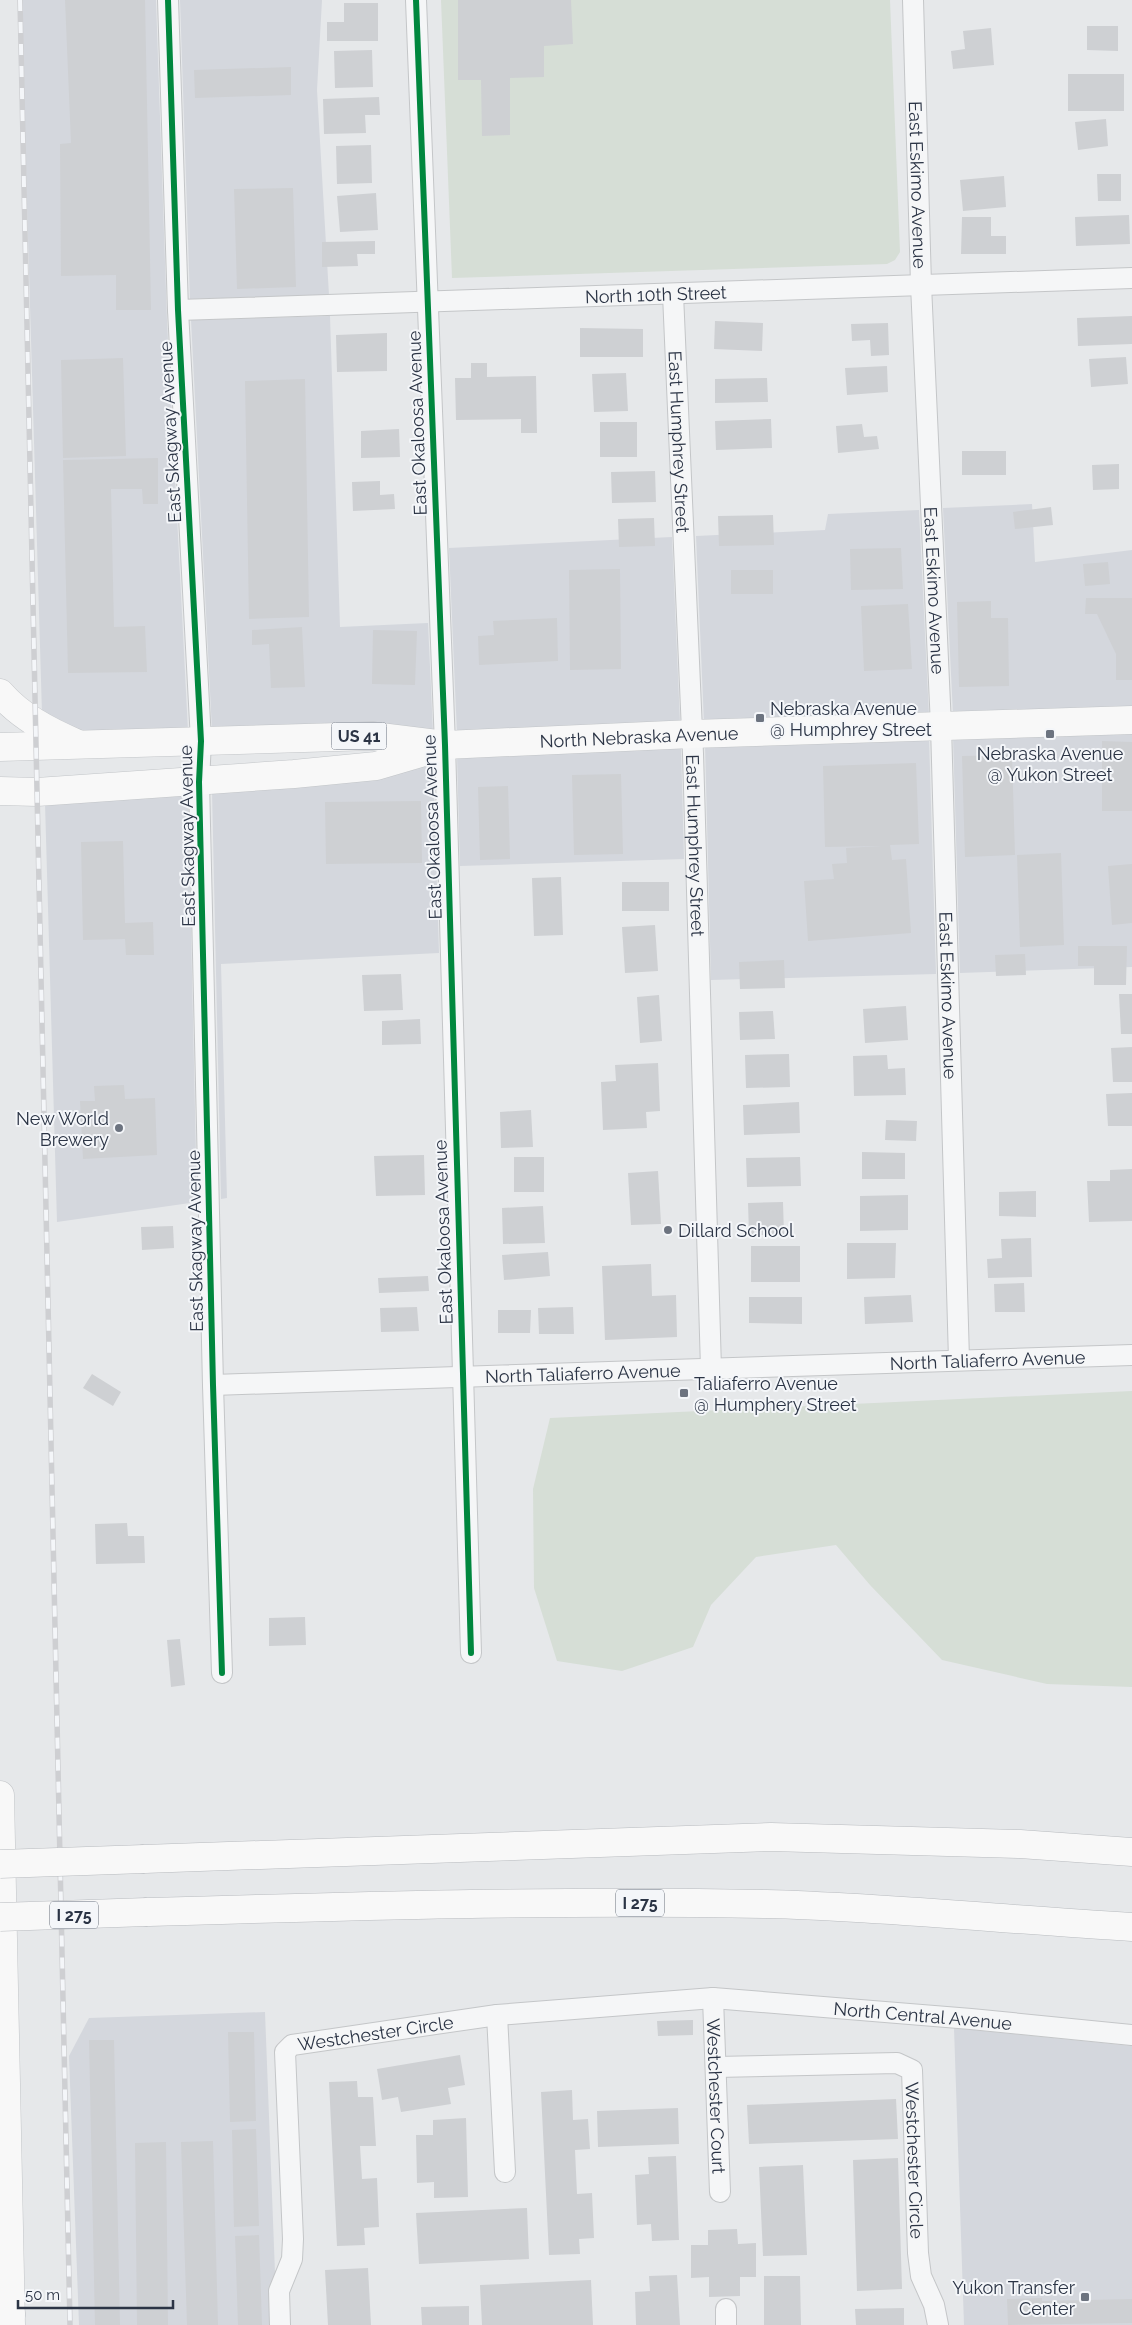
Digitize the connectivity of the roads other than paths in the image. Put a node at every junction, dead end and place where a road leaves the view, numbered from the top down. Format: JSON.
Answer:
{"nodes":[{"id":1,"x":168,"y":0,"type":"edge"},
{"id":2,"x":416,"y":0,"type":"edge"},
{"id":3,"x":913,"y":0,"type":"edge"},
{"id":4,"x":1132,"y":278,"type":"edge"},
{"id":5,"x":922,"y":285,"type":"junction"},
{"id":6,"x":673,"y":294,"type":"junction"},
{"id":7,"x":426,"y":303,"type":"junction"},
{"id":8,"x":178,"y":310,"type":"junction"},
{"id":9,"x":0,"y":693,"type":"edge"},
{"id":10,"x":1132,"y":720,"type":"edge"},
{"id":11,"x":941,"y":726,"type":"junction"},
{"id":12,"x":692,"y":734,"type":"junction"},
{"id":13,"x":201,"y":741,"type":"junction"},
{"id":14,"x":445,"y":745,"type":"junction"},
{"id":15,"x":82,"y":746,"type":"junction"},
{"id":16,"x":0,"y":747,"type":"edge"},
{"id":17,"x":199,"y":782,"type":"junction"},
{"id":18,"x":0,"y":791,"type":"edge"},
{"id":19,"x":1132,"y":1356,"type":"edge"},
{"id":20,"x":959,"y":1360,"type":"junction"},
{"id":21,"x":710,"y":1369,"type":"junction"},
{"id":22,"x":462,"y":1377,"type":"junction"},
{"id":23,"x":213,"y":1385,"type":"junction"},
{"id":24,"x":471,"y":1653,"type":"dead end"},
{"id":25,"x":222,"y":1673,"type":"dead end"},
{"id":26,"x":0,"y":1795,"type":"edge"},
{"id":27,"x":1132,"y":1852,"type":"edge"},
{"id":28,"x":0,"y":1864,"type":"edge"},
{"id":29,"x":0,"y":1917,"type":"edge"},
{"id":30,"x":1132,"y":1927,"type":"edge"},
{"id":31,"x":713,"y":1998,"type":"junction"},
{"id":32,"x":497,"y":2015,"type":"junction"},
{"id":33,"x":1132,"y":2035,"type":"edge"},
{"id":34,"x":716,"y":2066,"type":"junction"},
{"id":35,"x":505,"y":2172,"type":"dead end"},
{"id":36,"x":720,"y":2192,"type":"dead end"},
{"id":37,"x":7,"y":2318,"type":"edge"},
{"id":38,"x":280,"y":2325,"type":"edge"},
{"id":39,"x":938,"y":2325,"type":"edge"}],
"edges":[{"from":1,"to":8,"type":"street","name":"East Skagway Avenue"},
{"from":2,"to":7,"type":"street","name":"East Okaloosa Avenue"},
{"from":3,"to":5,"type":"street","name":"East Eskimo Avenue"},
{"from":4,"to":5,"type":"street","name":"North 10th Street"},
{"from":5,"to":6,"type":"street","name":"North 10th Street"},
{"from":5,"to":11,"type":"street","name":"East Eskimo Avenue"},
{"from":6,"to":7,"type":"street","name":"North 10th Street"},
{"from":6,"to":12,"type":"street","name":"East Humphrey Street"},
{"from":7,"to":8,"type":"street","name":"North 10th Street"},
{"from":7,"to":14,"type":"street","name":"East Okaloosa Avenue"},
{"from":8,"to":13,"type":"street","name":"East Skagway Avenue"},
{"from":9,"to":15,"type":"main road"},
{"from":10,"to":11,"type":"main road","name":"North Nebraska Avenue","number":"US 41"},
{"from":11,"to":12,"type":"main road","name":"North Nebraska Avenue","number":"US 41"},
{"from":11,"to":20,"type":"street","name":"East Eskimo Avenue"},
{"from":12,"to":14,"type":"main road","name":"North Nebraska Avenue","number":"US 41"},
{"from":12,"to":21,"type":"street","name":"East Humphrey Street"},
{"from":13,"to":14,"type":"main road","name":"North Nebraska Avenue","number":"US 41"},
{"from":13,"to":15,"type":"main road","name":"North Nebraska Avenue","number":"US 41"},
{"from":13,"to":17,"type":"street","name":"East Skagway Avenue"},
{"from":14,"to":17,"type":"main road","name":"North Nebraska Avenue","number":"US 41"},
{"from":14,"to":22,"type":"street","name":"East Okaloosa Avenue"},
{"from":15,"to":16,"type":"main road","name":"North Nebraska Avenue","number":"US 41"},
{"from":17,"to":18,"type":"main road","name":"North Nebraska Avenue","number":"US 41"},
{"from":17,"to":23,"type":"street","name":"East Skagway Avenue"},
{"from":19,"to":20,"type":"street","name":"North Taliaferro Avenue"},
{"from":20,"to":21,"type":"street","name":"North Taliaferro Avenue"},
{"from":21,"to":22,"type":"street","name":"North Taliaferro Avenue"},
{"from":22,"to":23,"type":"street","name":"North Taliaferro Avenue"},
{"from":22,"to":24,"type":"street","name":"East Okaloosa Avenue"},
{"from":23,"to":25,"type":"street","name":"East Skagway Avenue"},
{"from":26,"to":37,"type":"main road"},
{"from":27,"to":28,"type":"main road","bridge":true},
{"from":29,"to":30,"type":"main road","number":"I 275","bridge":true},
{"from":31,"to":32,"type":"street","name":"Westchester Circle"},
{"from":31,"to":33,"type":"street","name":"North Central Avenue"},
{"from":31,"to":34,"type":"street","name":"Westchester Court"},
{"from":32,"to":35,"type":"street"},
{"from":32,"to":38,"type":"street","name":"Westchester Circle"},
{"from":34,"to":36,"type":"street","name":"Westchester Court"},
{"from":34,"to":39,"type":"street","name":"Westchester Circle"}]}
